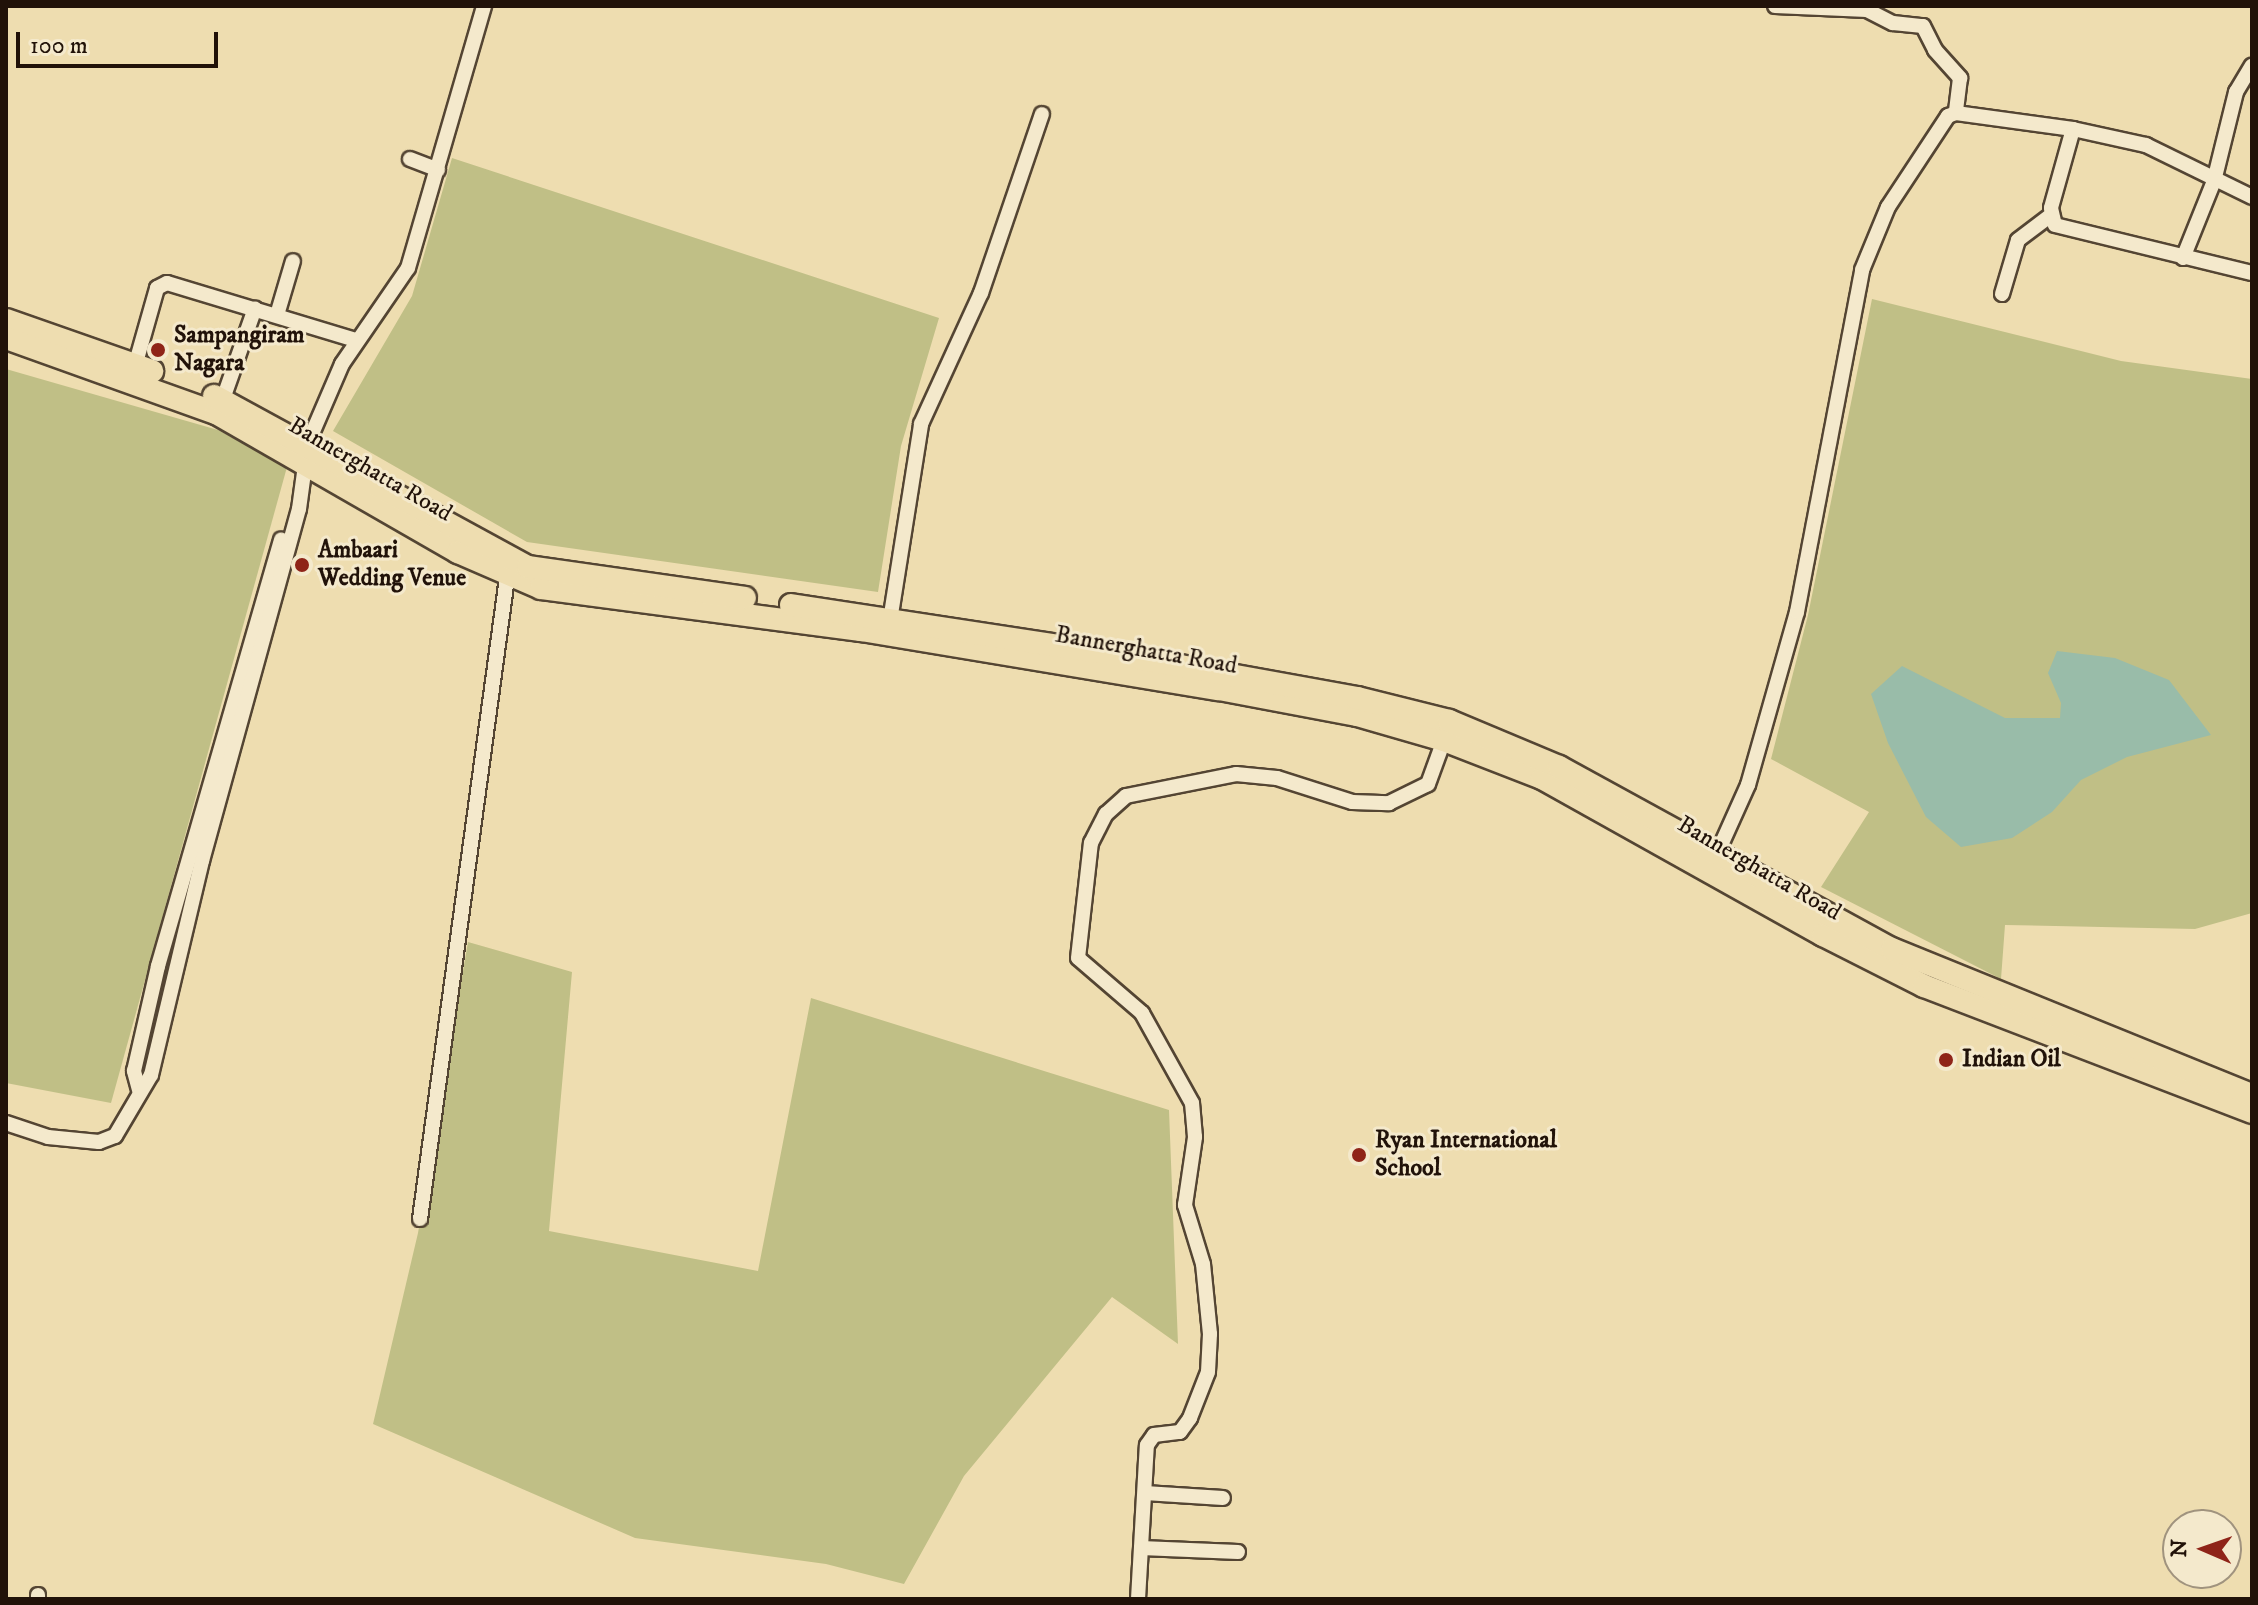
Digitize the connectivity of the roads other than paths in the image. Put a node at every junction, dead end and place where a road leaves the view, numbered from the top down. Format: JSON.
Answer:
{"nodes":[{"id":1,"x":484,"y":6,"type":"edge"},
{"id":2,"x":1775,"y":6,"type":"edge"},
{"id":3,"x":2252,"y":65,"type":"edge"},
{"id":4,"x":1956,"y":113,"type":"junction"},
{"id":5,"x":1042,"y":114,"type":"dead end"},
{"id":6,"x":2073,"y":129,"type":"junction"},
{"id":7,"x":410,"y":159,"type":"dead end"},
{"id":8,"x":438,"y":170,"type":"junction"},
{"id":9,"x":2214,"y":181,"type":"junction"},
{"id":10,"x":2252,"y":197,"type":"edge"},
{"id":11,"x":2050,"y":216,"type":"junction"},
{"id":12,"x":2183,"y":258,"type":"junction"},
{"id":13,"x":293,"y":261,"type":"dead end"},
{"id":14,"x":2252,"y":273,"type":"edge"},
{"id":15,"x":2002,"y":294,"type":"dead end"},
{"id":16,"x":255,"y":308,"type":"junction"},
{"id":17,"x":277,"y":315,"type":"junction"},
{"id":18,"x":6,"y":320,"type":"edge"},
{"id":19,"x":6,"y":338,"type":"edge"},
{"id":20,"x":356,"y":340,"type":"junction"},
{"id":21,"x":141,"y":373,"type":"junction"},
{"id":22,"x":223,"y":399,"type":"junction"},
{"id":23,"x":306,"y":452,"type":"junction"},
{"id":24,"x":507,"y":578,"type":"junction"},
{"id":25,"x":889,"y":626,"type":"junction"},
{"id":26,"x":1444,"y":740,"type":"junction"},
{"id":27,"x":1717,"y":854,"type":"junction"},
{"id":28,"x":2110,"y":1047,"type":"junction"},
{"id":29,"x":2252,"y":1095,"type":"edge"},
{"id":30,"x":2252,"y":1112,"type":"edge"},
{"id":31,"x":6,"y":1123,"type":"edge"},
{"id":32,"x":420,"y":1219,"type":"dead end"},
{"id":33,"x":1145,"y":1493,"type":"junction"},
{"id":34,"x":1223,"y":1498,"type":"dead end"},
{"id":35,"x":1141,"y":1548,"type":"junction"},
{"id":36,"x":1238,"y":1552,"type":"dead end"},
{"id":37,"x":1138,"y":1599,"type":"edge"}],
"edges":[{"from":1,"to":8,"type":"street"},
{"from":2,"to":4,"type":"street"},
{"from":3,"to":9,"type":"street"},
{"from":4,"to":6,"type":"street"},
{"from":4,"to":27,"type":"street"},
{"from":5,"to":25,"type":"street"},
{"from":6,"to":9,"type":"street"},
{"from":6,"to":11,"type":"street"},
{"from":7,"to":8,"type":"street"},
{"from":8,"to":20,"type":"street"},
{"from":9,"to":10,"type":"street"},
{"from":9,"to":12,"type":"street"},
{"from":11,"to":12,"type":"street"},
{"from":11,"to":15,"type":"street"},
{"from":12,"to":14,"type":"street"},
{"from":13,"to":17,"type":"street"},
{"from":16,"to":17,"type":"street"},
{"from":16,"to":21,"type":"street"},
{"from":16,"to":22,"type":"street"},
{"from":17,"to":20,"type":"street"},
{"from":18,"to":21,"type":"main road","name":"Bannerghatta Road"},
{"from":19,"to":21,"type":"main road","name":"Bannerghatta Road"},
{"from":20,"to":23,"type":"street"},
{"from":21,"to":22,"type":"main road","name":"Bannerghatta Road"},
{"from":21,"to":23,"type":"main road","name":"Bannerghatta Road"},
{"from":22,"to":23,"type":"main road","name":"Bannerghatta Road"},
{"from":23,"to":24,"type":"main road","name":"Bannerghatta Road"},
{"from":23,"to":25,"type":"main road","name":"Bannerghatta Road"},
{"from":23,"to":31,"type":"street"},
{"from":24,"to":25,"type":"main road","name":"Bannerghatta Road"},
{"from":24,"to":32,"type":"street"},
{"from":25,"to":26,"type":"main road","name":"Bannerghatta Road"},
{"from":25,"to":27,"type":"main road","name":"Bannerghatta Road"},
{"from":26,"to":28,"type":"main road","name":"Bannerghatta Road"},
{"from":26,"to":33,"type":"street"},
{"from":27,"to":28,"type":"main road","name":"Bannerghatta Road"},
{"from":28,"to":29,"type":"main road","name":"Bannerghatta Road"},
{"from":28,"to":30,"type":"main road","name":"Bannerghatta Road"},
{"from":33,"to":34,"type":"street"},
{"from":33,"to":35,"type":"street"},
{"from":35,"to":36,"type":"street"},
{"from":35,"to":37,"type":"street"}]}
